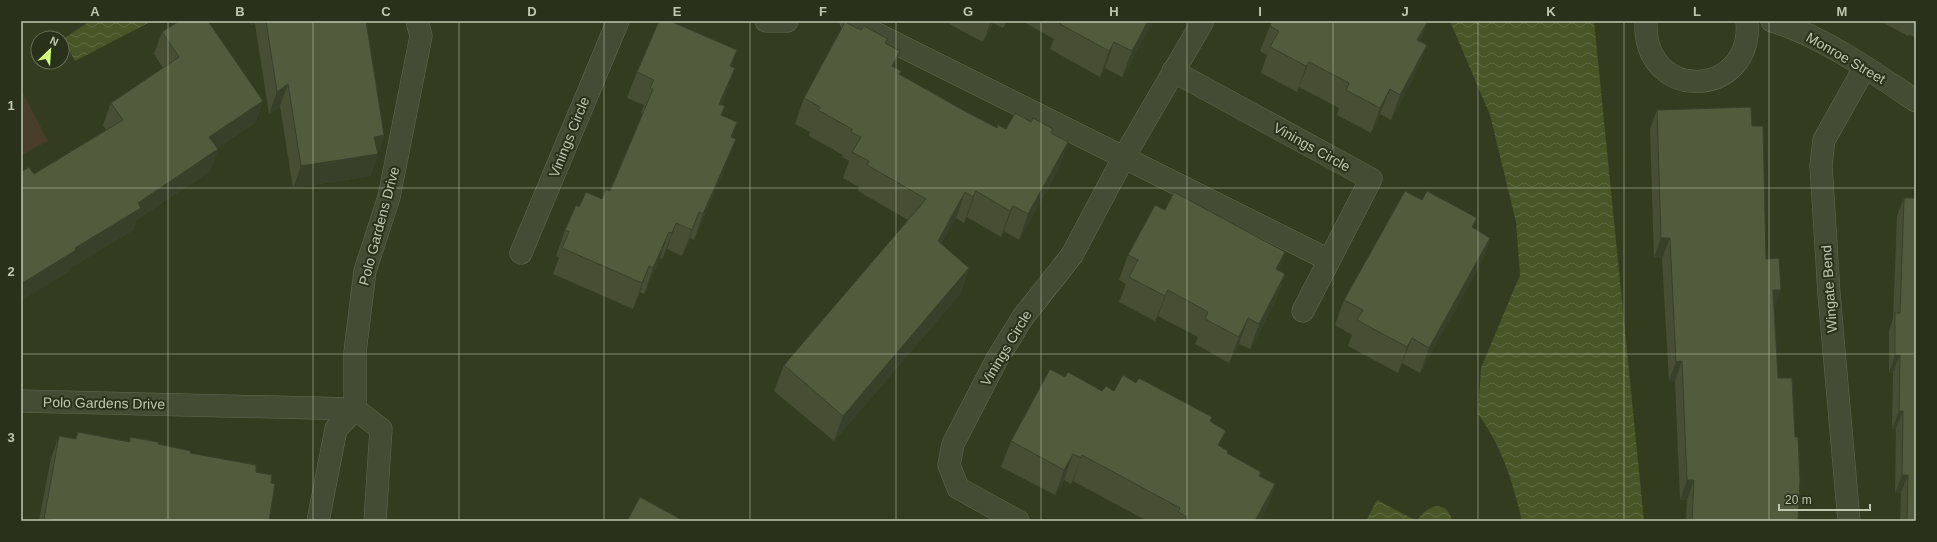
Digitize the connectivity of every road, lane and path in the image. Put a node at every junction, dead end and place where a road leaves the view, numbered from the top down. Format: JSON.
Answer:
{"nodes":[{"id":1,"x":417,"y":21,"type":"edge"},
{"id":2,"x":618,"y":21,"type":"edge"},
{"id":3,"x":766,"y":21,"type":"edge"},
{"id":4,"x":787,"y":21,"type":"edge"},
{"id":5,"x":851,"y":21,"type":"edge"},
{"id":6,"x":1203,"y":21,"type":"edge"},
{"id":7,"x":1646,"y":21,"type":"edge"},
{"id":8,"x":1747,"y":21,"type":"edge"},
{"id":9,"x":1772,"y":21,"type":"edge"},
{"id":10,"x":1865,"y":67,"type":"junction"},
{"id":11,"x":1173,"y":71,"type":"junction"},
{"id":12,"x":1916,"y":100,"type":"edge"},
{"id":13,"x":1124,"y":157,"type":"junction"},
{"id":14,"x":521,"y":253,"type":"dead end"},
{"id":15,"x":1329,"y":260,"type":"junction"},
{"id":16,"x":1303,"y":312,"type":"dead end"},
{"id":17,"x":21,"y":401,"type":"edge"},
{"id":18,"x":355,"y":410,"type":"junction"},
{"id":19,"x":318,"y":521,"type":"edge"},
{"id":20,"x":375,"y":521,"type":"edge"},
{"id":21,"x":1018,"y":521,"type":"edge"},
{"id":22,"x":1849,"y":521,"type":"edge"}],
"edges":[{"from":1,"to":18,"type":"street","name":"Polo Gardens Drive"},
{"from":2,"to":14,"type":"street","name":"Vinings Circle"},
{"from":3,"to":4,"type":"street"},
{"from":5,"to":13,"type":"street"},
{"from":6,"to":11,"type":"street","name":"Vinings Circle"},
{"from":7,"to":8,"type":"street"},
{"from":9,"to":10,"type":"street","name":"Monroe Street"},
{"from":10,"to":12,"type":"street","name":"Monroe Street"},
{"from":10,"to":22,"type":"street","name":"Wingate Bend"},
{"from":11,"to":13,"type":"street","name":"Vinings Circle"},
{"from":11,"to":15,"type":"street","name":"Vinings Circle"},
{"from":13,"to":15,"type":"street"},
{"from":13,"to":21,"type":"street","name":"Vinings Circle"},
{"from":15,"to":16,"type":"street","name":"Vinings Circle"},
{"from":17,"to":18,"type":"street","name":"Polo Gardens Drive"},
{"from":18,"to":19,"type":"street"},
{"from":18,"to":20,"type":"street"}]}
